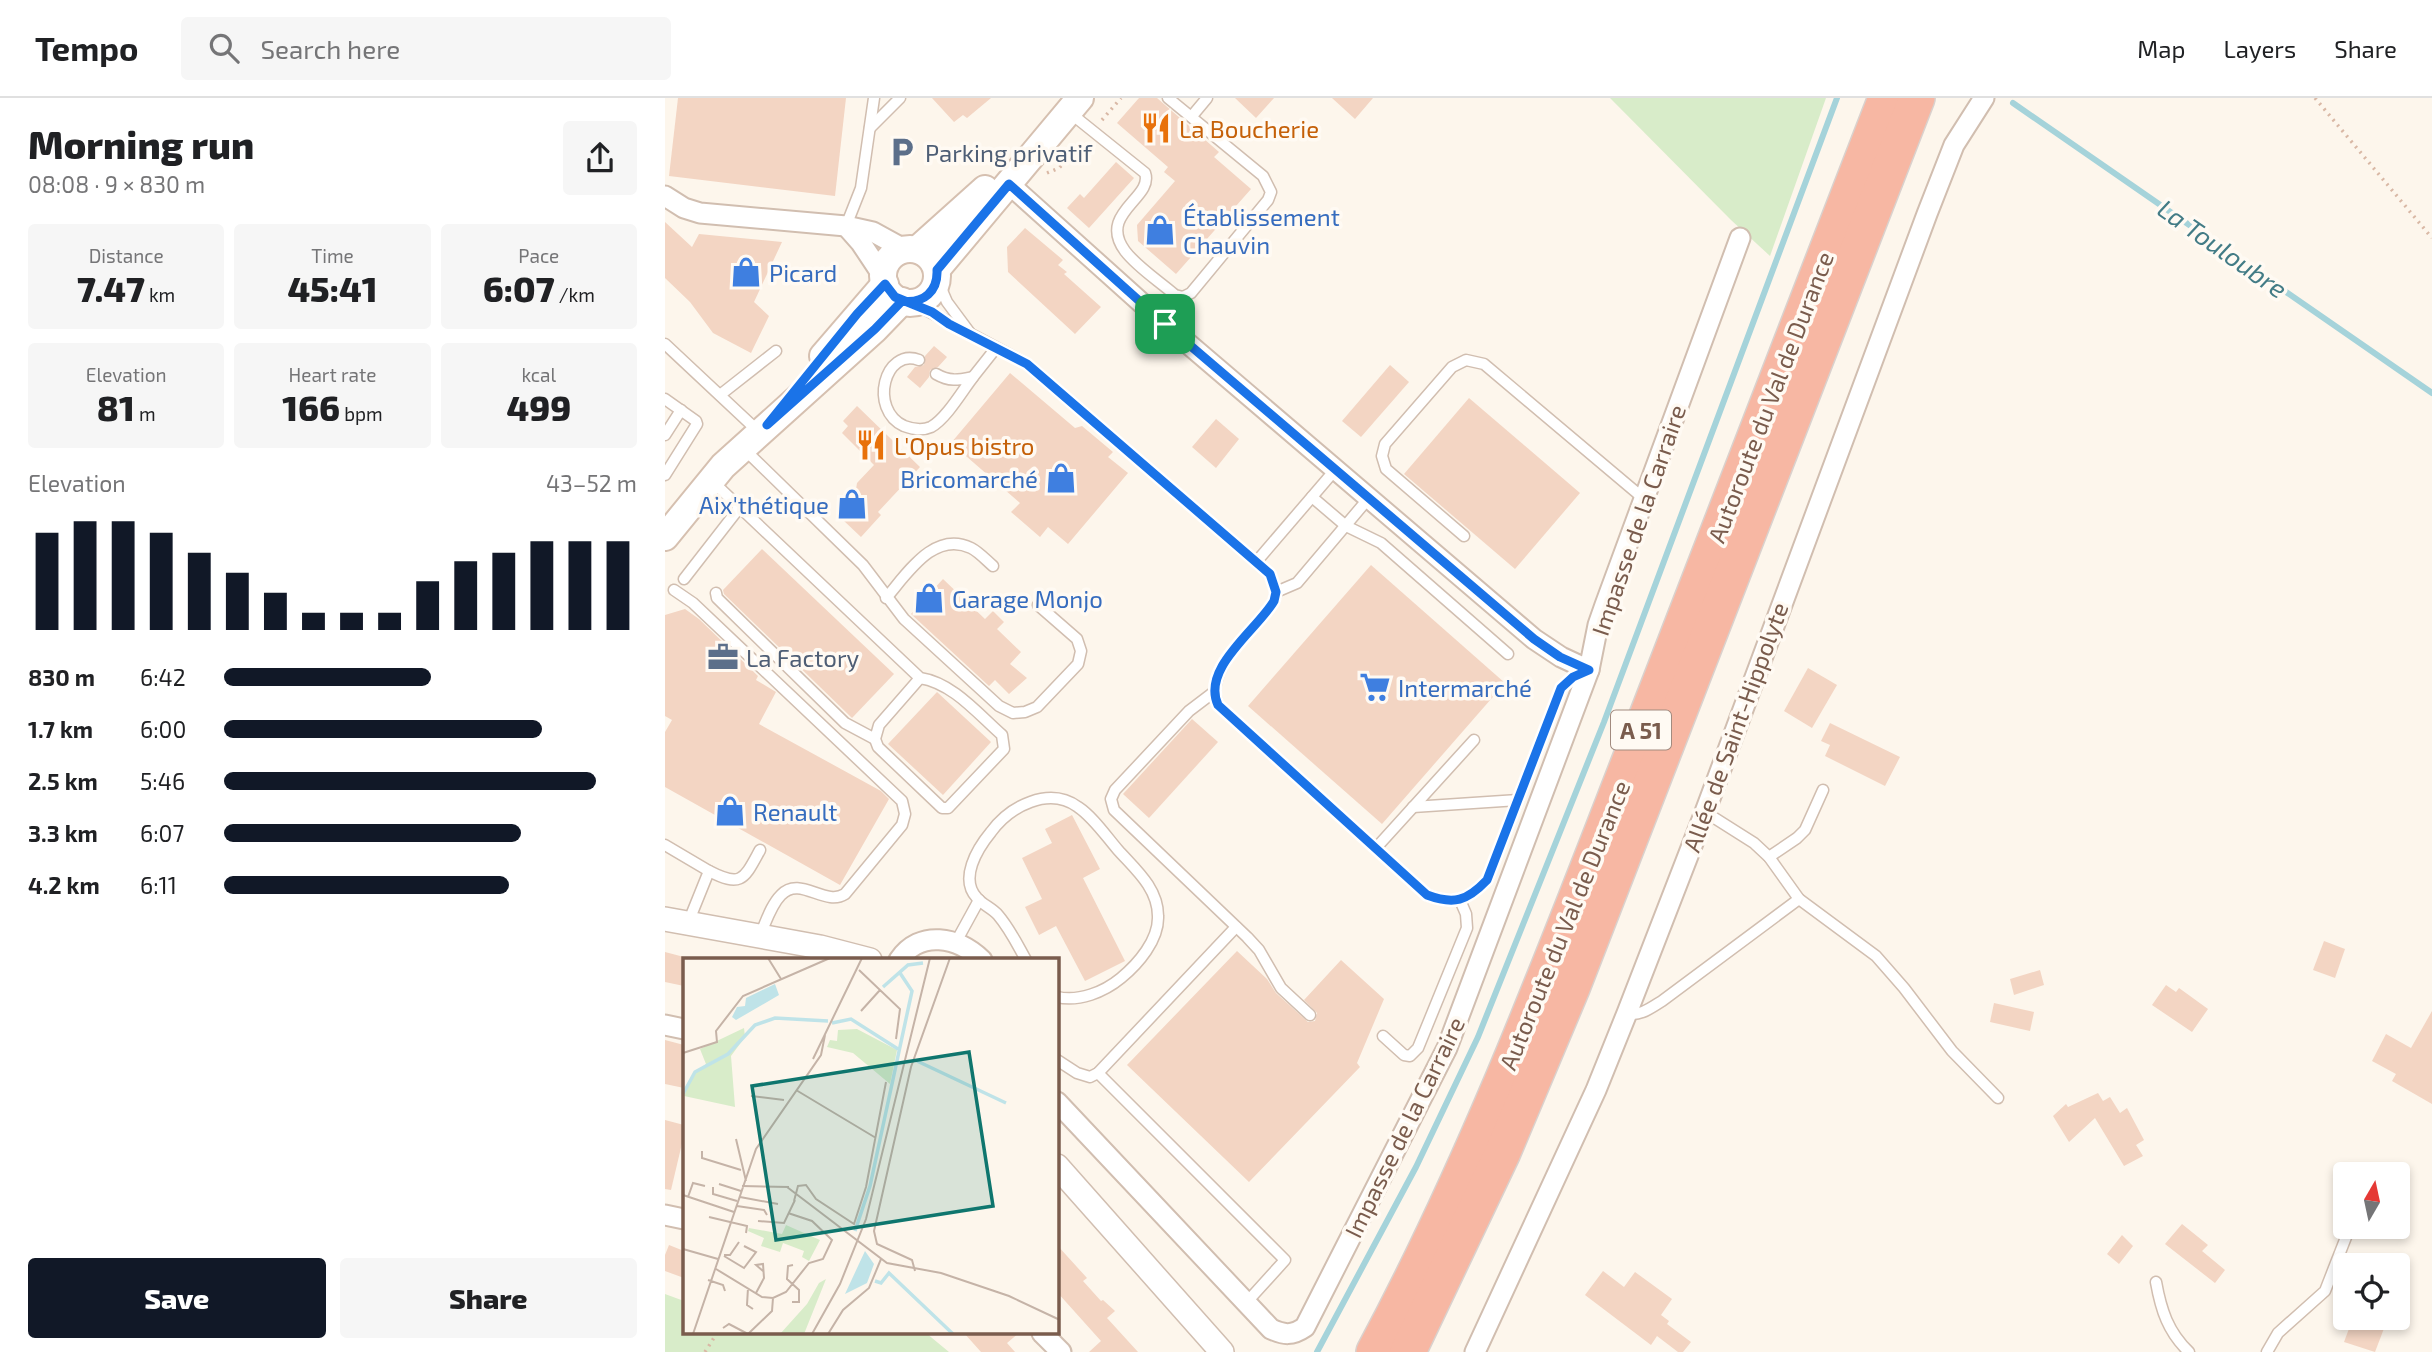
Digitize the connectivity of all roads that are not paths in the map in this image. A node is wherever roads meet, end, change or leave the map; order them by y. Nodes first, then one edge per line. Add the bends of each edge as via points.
1 (874, 98) edge
2 (900, 98) edge
3 (1168, 98) edge
4 (1207, 98) edge
5 (1886, 98) edge
6 (1917, 98) edge
7 (1984, 98) edge
8 (1071, 102) edge
9 (1192, 116) junction
10 (870, 129) junction
11 (1009, 184) junction
12 (665, 196) edge
13 (846, 226) junction
14 (1740, 238) dead end
15 (911, 249) junction
16 (937, 274) junction
17 (895, 291) junction
18 (1183, 297) junction
19 (1165, 324) junction
20 (970, 333) junction
21 (665, 344) edge
22 (996, 348) junction
23 (776, 351) dead end
24 (919, 360) dead end
25 (936, 374) dead end
26 (973, 377) junction
27 (720, 395) junction
28 (665, 399) edge
29 (681, 410) junction
30 (665, 435) edge
31 (756, 435) junction
32 (1335, 470) junction
33 (665, 475) edge
34 (712, 480) junction
35 (1312, 497) junction
36 (1643, 498) junction
37 (1368, 499) junction
38 (740, 507) junction
39 (1346, 526) junction
40 (1464, 536) dead end
41 (665, 537) edge
42 (1257, 561) junction
43 (993, 566) dead end
44 (684, 579) dead end
45 (674, 590) dead end
46 (1276, 592) junction
47 (716, 593) dead end
48 (886, 598) junction
49 (1038, 605) dead end
50 (1508, 654) dead end
51 (1589, 670) junction
52 (920, 678) junction
53 (1214, 692) junction
54 (875, 739) junction
55 (1473, 740) dead end
56 (1823, 790) dead end
57 (1518, 800) junction
58 (1413, 807) junction
59 (1705, 812) junction
60 (665, 845) edge
61 (1376, 848) junction
62 (760, 850) dead end
63 (1769, 857) junction
64 (709, 871) junction
65 (1799, 898) junction
66 (979, 900) junction
67 (1460, 900) junction
68 (665, 919) edge
69 (688, 923) junction
70 (1236, 927) junction
71 (760, 936) junction
72 (956, 942) junction
73 (820, 947) junction
74 (838, 958) edge
75 (862, 958) edge
76 (900, 958) edge
77 (979, 958) edge
78 (1025, 958) edge
79 (1059, 997) edge
80 (1627, 1013) junction
81 (1310, 1015) dead end
82 (665, 1025) edge
83 (683, 1029) edge
84 (1383, 1036) dead end
85 (1059, 1061) edge
86 (1098, 1073) junction
87 (1998, 1098) dead end
88 (1059, 1104) edge
89 (1059, 1152) edge
90 (1059, 1168) edge
91 (665, 1214) edge
92 (683, 1219) edge
93 (2345, 1239) edge
94 (1150, 1269) junction
95 (2156, 1282) dead end
96 (1246, 1304) junction
97 (1043, 1334) edge
98 (1061, 1352) edge
99 (1222, 1352) edge
100 (1374, 1352) edge
101 (1408, 1352) edge
102 (1475, 1352) edge
103 (2189, 1352) edge
104 (2267, 1352) edge

1 - 10 lane
2 - 10 lane
3 - 9 lane
4 - 9 lane
5 - 100 highway, Autoroute du Val de Durance / A 51 via 1568,920 1489,1111
6 - 101 highway, Autoroute du Val de Durance / A 51 via 1572,988 1503,1152
7 - 59 street, Allée de Saint-Hippolyte via 1954,145 1927,214
8 - 11 main road
8 - 15 main road via 994,180
8 - 18 lane via 1093,130 1145,173 1145,185 1121,215 1118,239 1125,252
9 - 18 lane via 1263,176 1271,192 1191,293
10 - 13 lane via 862,188
11 - 16 main road
11 - 19 street
12 - 13 street via 700,212
13 - 15 street
13 - 17 street
14 - 36 street, Impasse de la Carraire
15 - 16 main road via 933,261
15 - 17 main road via 887,261
16 - 17 main road via 925,298
16 - 20 lane via 947,302
17 - 20 lane
17 - 31 main road via 875,329
18 - 19 lane via 1180,309
19 - 32 street
20 - 22 lane
21 - 27 lane
22 - 26 lane
22 - 42 lane via 1039,373
23 - 27 lane
24 - 26 lane via 899,360 884,385 886,409 895,421 910,428 930,427 939,420
25 - 26 lane via 957,381
27 - 31 lane
28 - 29 lane
29 - 30 lane
29 - 33 lane via 696,421 696,429
31 - 34 main road
31 - 48 lane via 876,579
32 - 35 lane
32 - 37 street
34 - 38 lane
34 - 41 main road
35 - 39 lane
35 - 42 lane
36 - 40 lane via 1484,364 1466,360 1452,367 1385,444 1381,456 1386,469
36 - 51 street, Impasse de la Carraire via 1598,625
37 - 39 lane
37 - 51 street via 1534,639
38 - 44 lane
38 - 52 lane
39 - 46 lane via 1297,583
39 - 50 lane via 1381,543
42 - 46 lane via 1270,574
43 - 48 lane via 974,549 943,545 927,552
45 - 71 lane via 902,801 902,825 845,894 834,898 792,889 782,894
46 - 53 lane via 1269,609 1224,662
47 - 54 lane via 845,723
48 - 49 lane via 999,706 1013,713 1038,707 1078,664 1081,651 1077,639
51 - 57 lane via 1561,688
51 - 96 street, Impasse de la Carraire via 1447,1048 1305,1327 1283,1335
52 - 54 lane via 879,725
52 - 54 lane via 949,688 1002,735 1003,749 954,805 941,808
53 - 61 lane via 1218,705
53 - 70 lane via 1189,711 1111,799 1114,810
55 - 58 lane
56 - 63 lane via 1805,830
57 - 58 lane
57 - 67 lane via 1487,880
58 - 61 lane
59 - 63 lane
59 - 80 street, Allée de Saint-Hippolyte
60 - 64 lane
61 - 67 lane via 1427,895 1443,901
62 - 64 lane via 742,879 725,879
63 - 65 lane
64 - 69 lane
65 - 80 lane via 1663,1001 1633,1015
65 - 87 lane via 1876,956 1952,1051
66 - 72 lane
66 - 78 lane via 1008,927
66 - 79 lane via 970,889 970,872 993,828 1030,801 1050,798 1080,807 1147,882 1159,916 1146,951 1113,984 1088,996
67 - 84 lane via 1467,928 1418,1048 1410,1056 1404,1055
68 - 69 street
69 - 71 street
70 - 81 lane via 1259,950 1281,988
70 - 86 lane
71 - 73 street
72 - 76 street via 923,940
72 - 77 street
73 - 74 street
73 - 75 street
80 - 102 street, Allée de Saint-Hippolyte
82 - 83 street
85 - 86 lane via 1090,1077
86 - 96 lane via 1286,1260
88 - 96 street, Impasse de la Carraire
89 - 94 street
90 - 94 street
91 - 92 street
93 - 104 lane via 2325,1291 2278,1333
94 - 99 street
95 - 103 lane via 2169,1327
97 - 98 street

